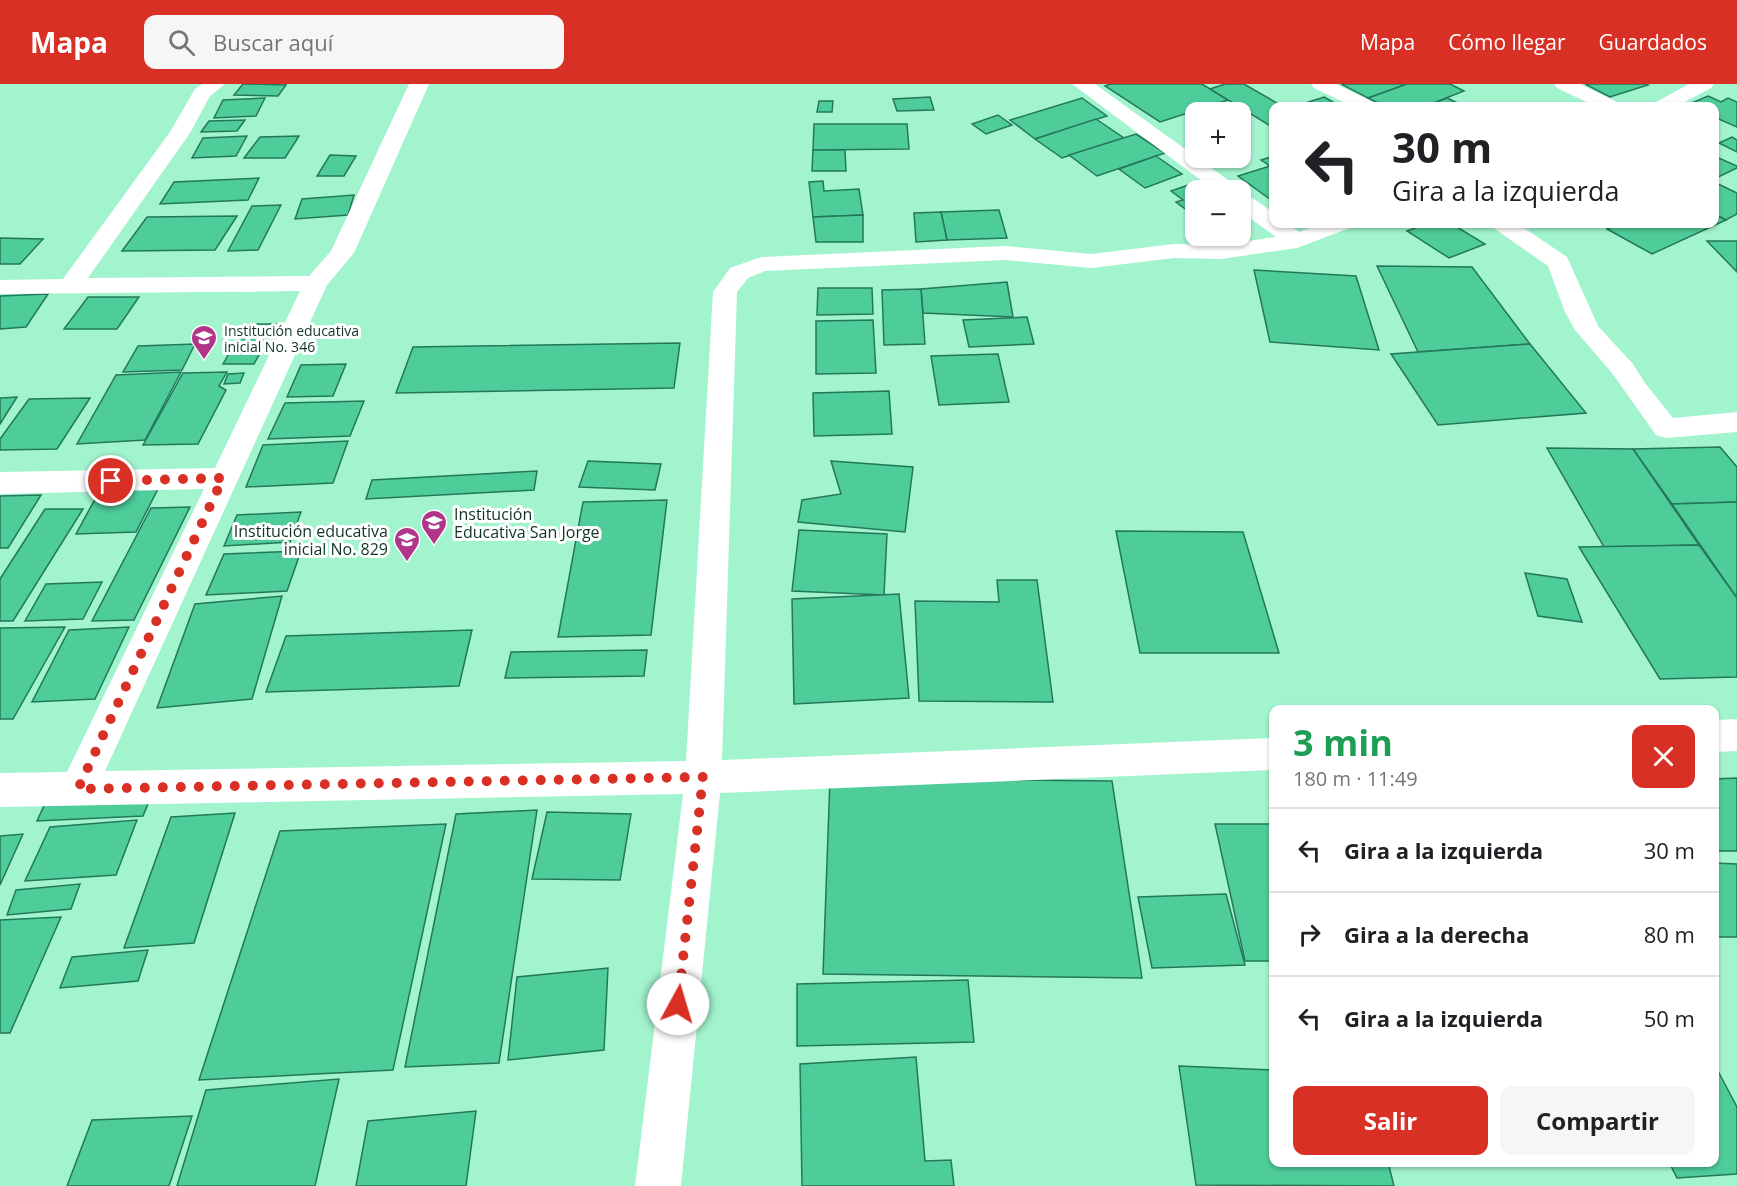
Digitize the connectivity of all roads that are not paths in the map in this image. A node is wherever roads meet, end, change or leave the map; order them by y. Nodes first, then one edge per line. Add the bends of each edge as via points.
1 (215, 84) edge
2 (419, 84) edge
3 (1082, 84) edge
4 (1321, 84) edge
5 (1564, 84) edge
6 (1704, 84) edge
7 (1358, 102) edge
8 (1602, 102) edge
9 (1670, 102) edge
10 (1213, 180) edge
11 (1251, 208) edge
12 (1269, 221) edge
13 (1279, 228) edge
14 (1329, 228) edge
15 (1509, 228) edge
16 (1297, 241) junction
17 (316, 283) junction
18 (71, 285) junction
19 (0, 288) edge
20 (1737, 422) edge
21 (223, 478) junction
22 (0, 483) edge
23 (1737, 735) edge
24 (1719, 736) edge
25 (1269, 754) edge
26 (703, 777) junction
27 (78, 789) junction
28 (0, 790) edge
29 (658, 1186) edge

1 - 18 street via 202,93 180,133
2 - 17 street via 342,253
3 - 10 street
4 - 7 street
5 - 8 street
6 - 9 street
11 - 12 street
13 - 16 street
14 - 16 street
15 - 20 street via 1559,262 1588,330 1624,370 1624,376 1666,428
16 - 26 street via 1221,252 1174,251 1091,261 1005,253 761,264 739,273 725,292
17 - 18 street
17 - 21 street
18 - 19 street
21 - 22 street
21 - 27 street
23 - 24 street
25 - 26 street
26 - 27 street
26 - 29 street
27 - 28 street

